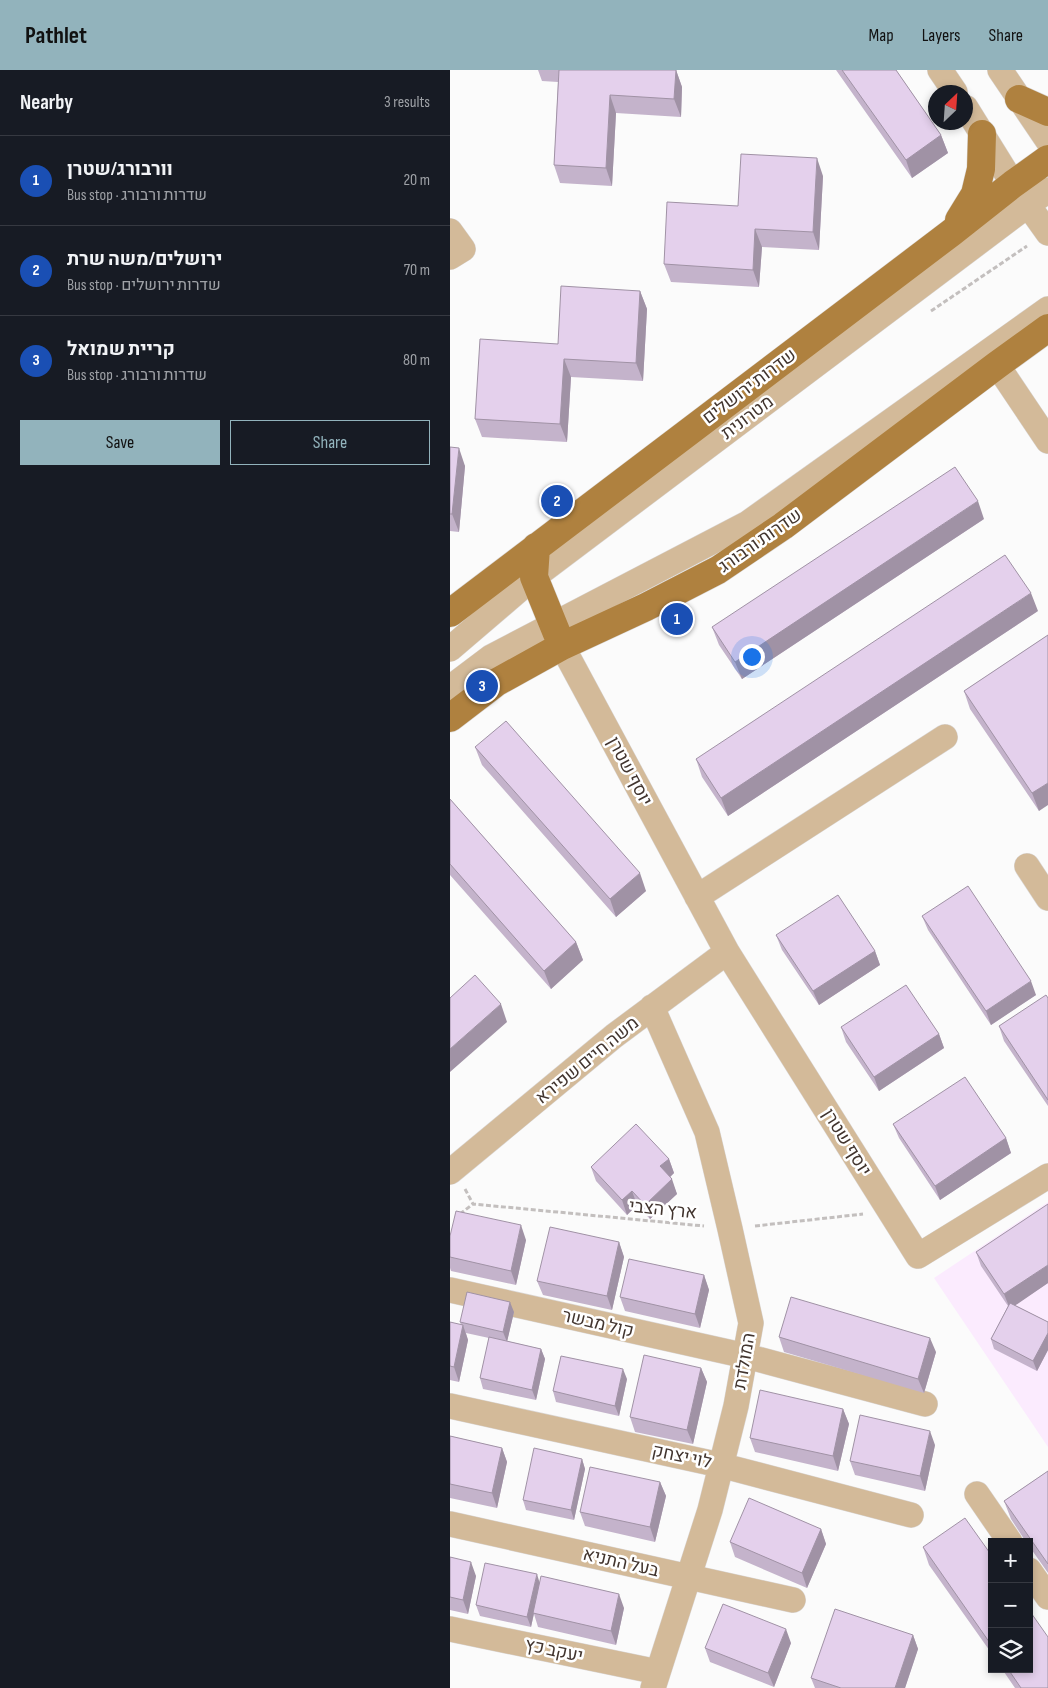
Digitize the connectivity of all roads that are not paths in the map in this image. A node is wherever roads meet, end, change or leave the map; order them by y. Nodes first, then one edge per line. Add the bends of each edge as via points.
1 (940, 70) edge
2 (1000, 70) edge
3 (950, 85) edge
4 (1019, 99) junction
5 (1048, 112) edge
6 (973, 119) edge
7 (982, 134) junction
8 (1048, 141) edge
9 (1048, 160) edge
10 (1048, 190) edge
11 (1020, 194) junction
12 (450, 231) edge
13 (951, 233) junction
14 (1048, 233) edge
15 (450, 257) edge
16 (1048, 309) edge
17 (1048, 328) edge
18 (996, 365) junction
19 (1048, 441) edge
20 (536, 547) junction
21 (534, 577) junction
22 (450, 613) edge
23 (557, 635) junction
24 (450, 649) edge
25 (450, 688) edge
26 (450, 718) edge
27 (945, 737) dead end
28 (1027, 866) dead end
29 (697, 897) junction
30 (1048, 898) edge
31 (727, 952) junction
32 (652, 1007) junction
33 (452, 1171) edge
34 (1048, 1176) edge
35 (450, 1290) edge
36 (746, 1356) junction
37 (925, 1404) dead end
38 (450, 1406) edge
39 (720, 1465) junction
40 (977, 1494) dead end
41 (911, 1515) dead end
42 (450, 1524) edge
43 (1007, 1538) edge
44 (1033, 1576) edge
45 (689, 1578) junction
46 (1048, 1597) edge
47 (792, 1600) dead end
48 (450, 1629) edge
49 (656, 1680) edge

1 - 3 street
2 - 4 street
4 - 5 main road
4 - 8 street
6 - 7 street
7 - 11 street
7 - 13 main road via 981,169 975,194
9 - 11 main road, שדרות ירושלים
10 - 11 street, מטרונית
11 - 13 main road, שדרות ירושלים
11 - 14 street
11 - 21 street, מטרונית
12 - 15 street via 463,249
13 - 20 main road, שדרות ירושלים
16 - 23 street via 748,523
17 - 18 main road, שדרות ורבורג
18 - 19 street
18 - 23 main road, שדרות ורבורג via 783,526 718,570 646,607
20 - 21 main road
20 - 22 main road, שדרות ירושלים
21 - 23 main road
21 - 24 street, מטרונית
23 - 25 street via 491,657
23 - 26 main road, שדרות ורבורג
23 - 29 street, יוסף שטרן
27 - 29 street
28 - 30 street
29 - 31 street, יוסף שטרן
31 - 32 street, משה חיים שפירא
31 - 34 street, יוסף שטרן via 918,1256
32 - 33 street, משה חיים שפירא
32 - 36 street, המולדת via 707,1132 751,1323
35 - 36 street, קול מבשר
36 - 37 street, קול מבשר
36 - 39 street, המולדת
38 - 39 street, לוי יצחק
39 - 41 street, לוי יצחק
39 - 45 street, המולדת
40 - 43 street
42 - 45 street, בעל התניא
44 - 46 street
45 - 47 street, בעל התניא
45 - 49 street, המולדת
48 - 49 street, יעקב כץ

